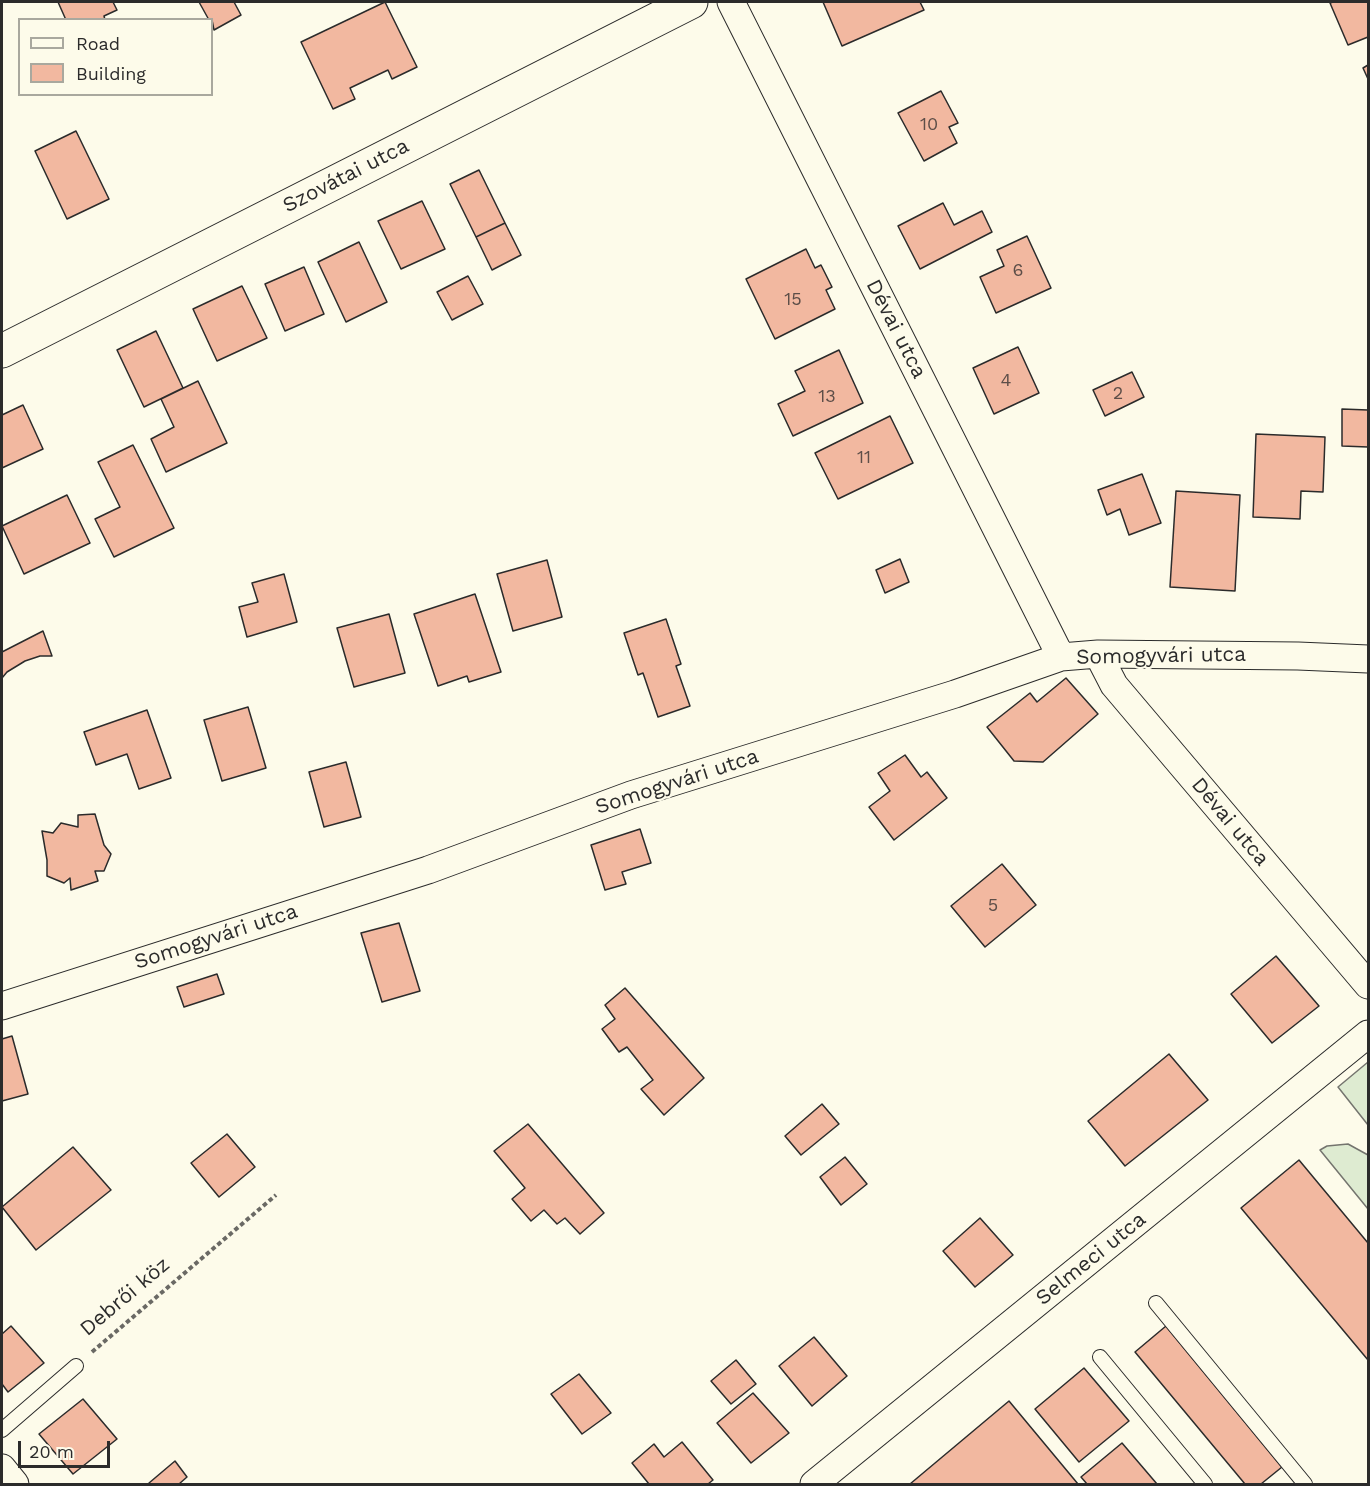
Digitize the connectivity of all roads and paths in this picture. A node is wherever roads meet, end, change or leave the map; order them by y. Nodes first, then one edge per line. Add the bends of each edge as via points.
1 (692, 2) edge
2 (730, 2) edge
3 (2, 351) edge
4 (1098, 654) junction
5 (1061, 657) junction
6 (1368, 659) edge
7 (1368, 986) edge
8 (2, 1006) edge
9 (1368, 1034) edge
10 (276, 1195) dead end
11 (1156, 1304) dead end
12 (1100, 1357) dead end
13 (76, 1366) joint
14 (2, 1430) edge
15 (2, 1468) edge
16 (15, 1485) edge
17 (814, 1485) edge
18 (1204, 1485) edge
19 (1305, 1485) edge

1 - 3 street, Szovátai utca
2 - 5 street, Dévai utca
4 - 5 street, Somogyvári utca
4 - 6 street, Somogyvári utca
4 - 7 street, Dévai utca via 1114,685
5 - 8 street, Somogyvári utca via 631,795 428,870
9 - 17 street, Selmeci utca
10 - 13 path, Debrői köz
11 - 19 lane
12 - 18 lane
13 - 14 lane, Debrői köz
15 - 16 street

